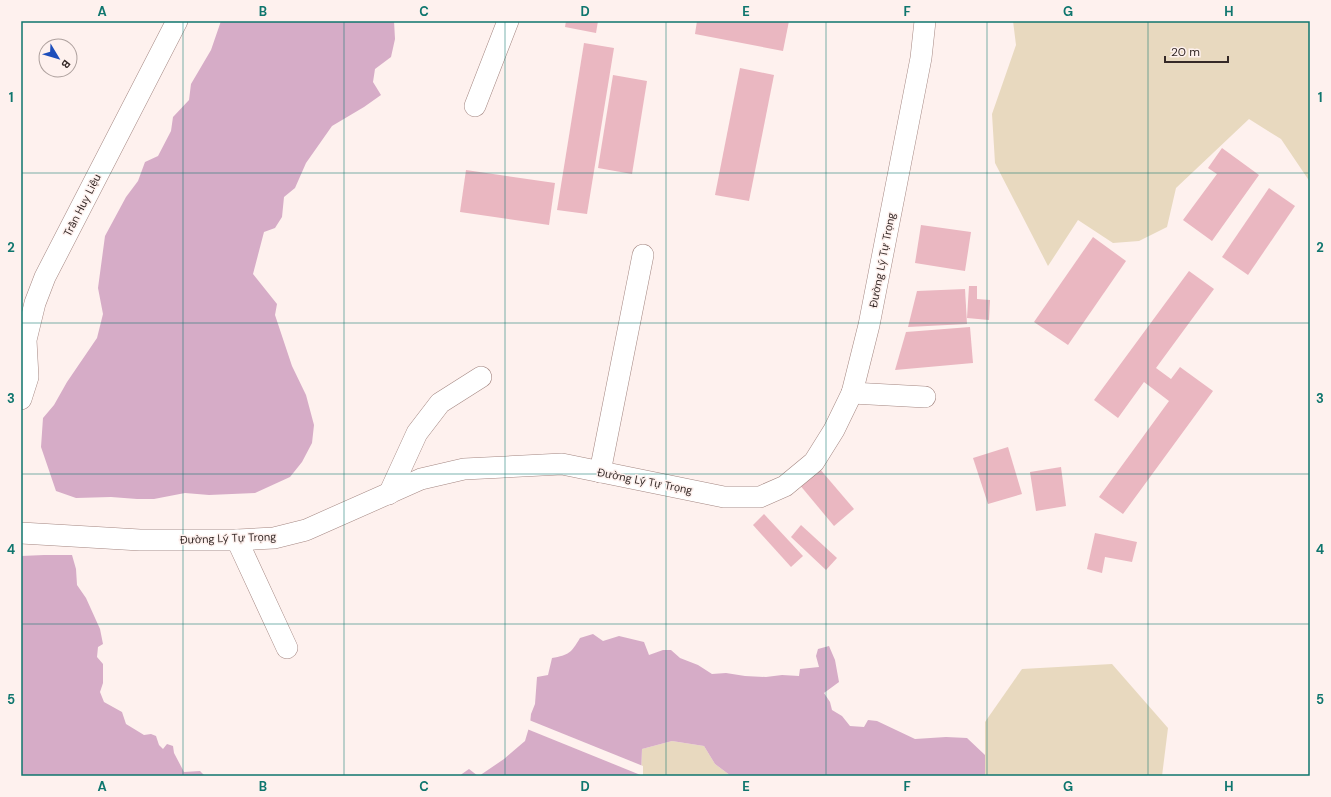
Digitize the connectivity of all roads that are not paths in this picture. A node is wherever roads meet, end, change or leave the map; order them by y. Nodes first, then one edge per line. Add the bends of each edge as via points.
1 (177, 21) edge
2 (508, 21) edge
3 (925, 21) edge
4 (475, 106) dead end
5 (643, 255) dead end
6 (23, 336) edge
7 (481, 377) dead end
8 (852, 393) junction
9 (925, 397) dead end
10 (21, 399) edge
11 (600, 472) junction
12 (389, 494) junction
13 (21, 533) edge
14 (237, 540) junction
15 (287, 648) dead end

1 - 6 street, Trần Huy Liệu via 45,277
2 - 4 street
3 - 8 street, Đường Lý Tự Trọng via 921,58 869,325
5 - 11 street
6 - 10 street, Trần Huy Liệu via 28,377
7 - 12 street via 440,402 416,433
8 - 9 street
8 - 11 street, Đường Lý Tự Trọng via 834,430 814,462 785,486 760,497 724,497
11 - 12 street, Đường Lý Tự Trọng via 562,464 464,469 421,479
12 - 14 street, Đường Lý Tự Trọng via 306,530 274,538
13 - 14 street, Đường Lý Tự Trọng via 140,540
14 - 15 street

